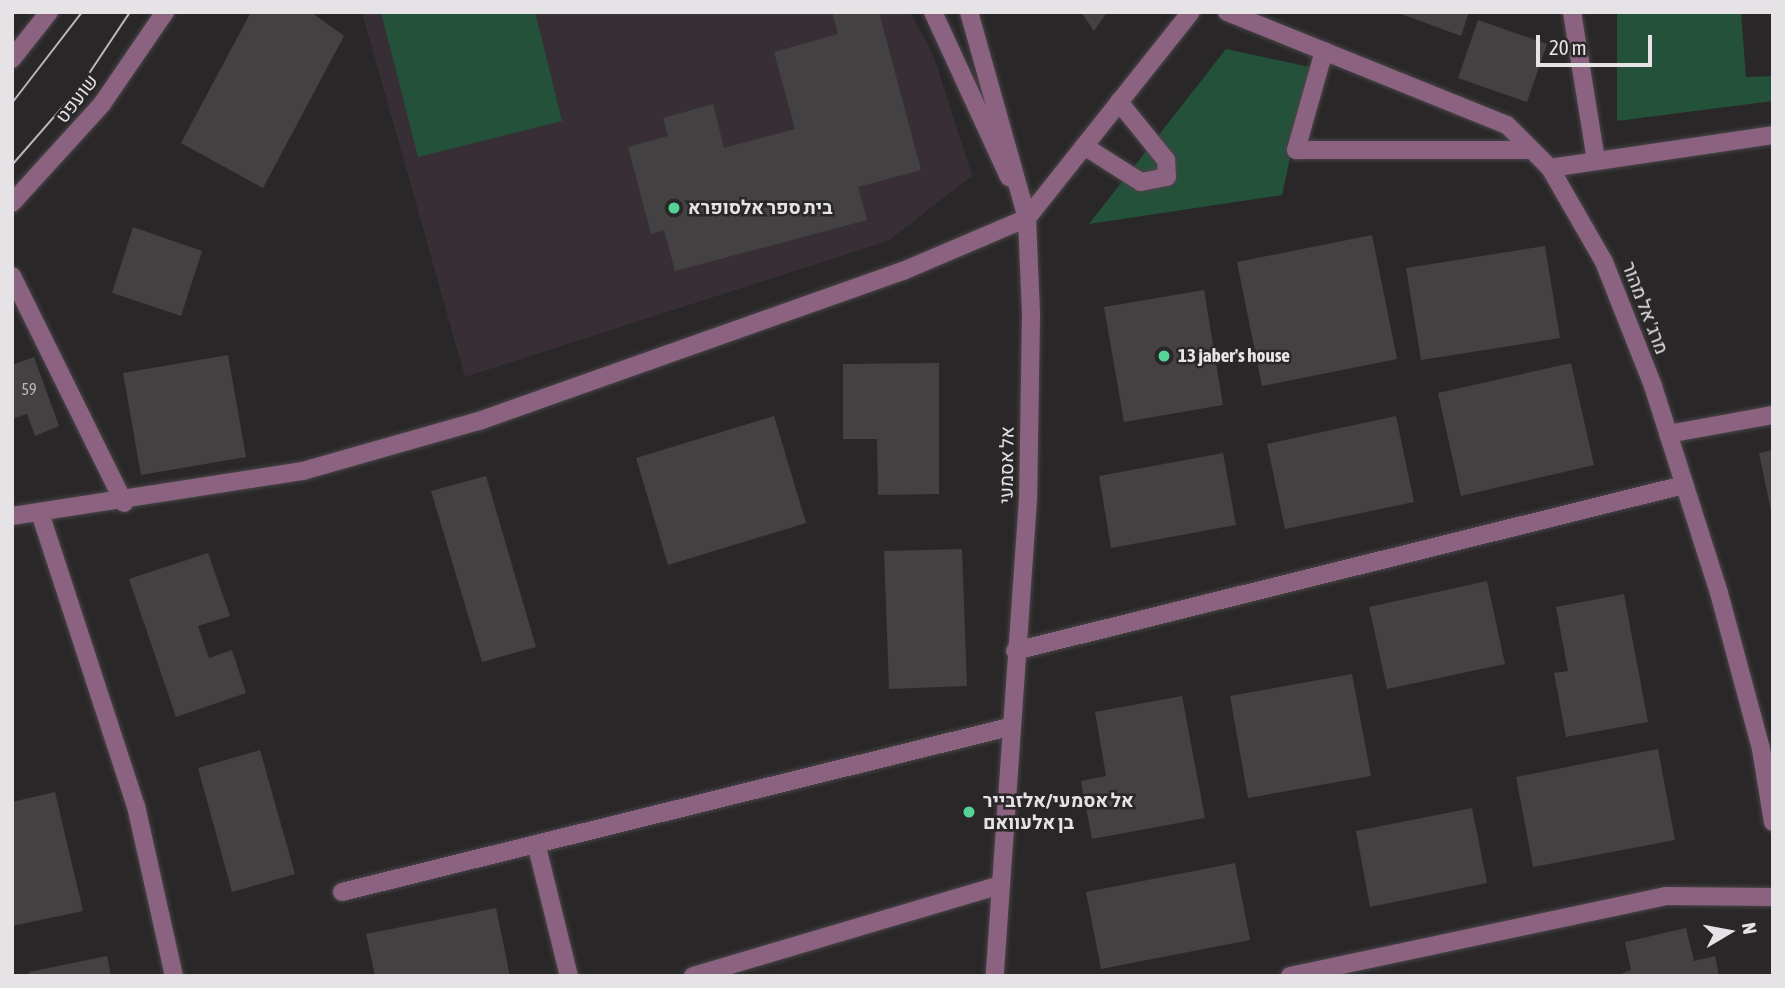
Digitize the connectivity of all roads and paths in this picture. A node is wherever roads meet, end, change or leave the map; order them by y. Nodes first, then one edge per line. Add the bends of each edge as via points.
1 (49, 12) edge
2 (165, 12) edge
3 (933, 12) edge
4 (1191, 12) edge
5 (1227, 12) edge
6 (1572, 12) edge
7 (972, 18) edge
8 (1324, 51) junction
9 (12, 59) edge
10 (1119, 102) junction
11 (1773, 135) edge
12 (1084, 146) junction
13 (1532, 150) junction
14 (1596, 160) junction
15 (1550, 167) junction
16 (12, 203) edge
17 (1027, 218) junction
18 (12, 276) edge
19 (1773, 415) edge
20 (1668, 434) junction
21 (1685, 485) junction
22 (124, 503) junction
23 (40, 513) junction
24 (12, 516) edge
25 (1015, 651) junction
26 (1009, 727) junction
27 (1773, 822) edge
28 (537, 847) junction
29 (1000, 885) junction
30 (342, 892) dead end
31 (1773, 897) edge
32 (174, 976) edge
33 (569, 976) edge
34 (693, 976) edge
35 (995, 976) edge
36 (1290, 976) edge

1 - 9 street
2 - 16 street, שועפט via 102,104
3 - 17 street
4 - 10 street
5 - 8 street, מרג' אל מהור
6 - 14 street
7 - 17 street
8 - 13 street, מרג' אל מהור via 1507,125
8 - 13 street via 1296,150
10 - 12 street
10 - 12 street via 1166,160 1167,177 1141,182
11 - 14 street
12 - 17 street
13 - 15 street, מרג' אל מהור
14 - 15 street
15 - 20 street, מרג' אל מהור via 1604,262
17 - 22 street via 903,271 479,421 303,471
17 - 25 street, אל אסמעי via 1028,499
18 - 22 street
19 - 20 street
20 - 21 street, מרג' אל מהור
21 - 25 street
21 - 27 street, מרג' אל מהור via 1761,749
22 - 23 street
23 - 24 street
23 - 32 street via 136,806
25 - 26 street, אל אסמעי
26 - 28 street
26 - 29 street, אל אסמעי
28 - 30 street
28 - 33 street
29 - 34 street
29 - 35 street, אל אסמעי
31 - 36 street via 1666,896

